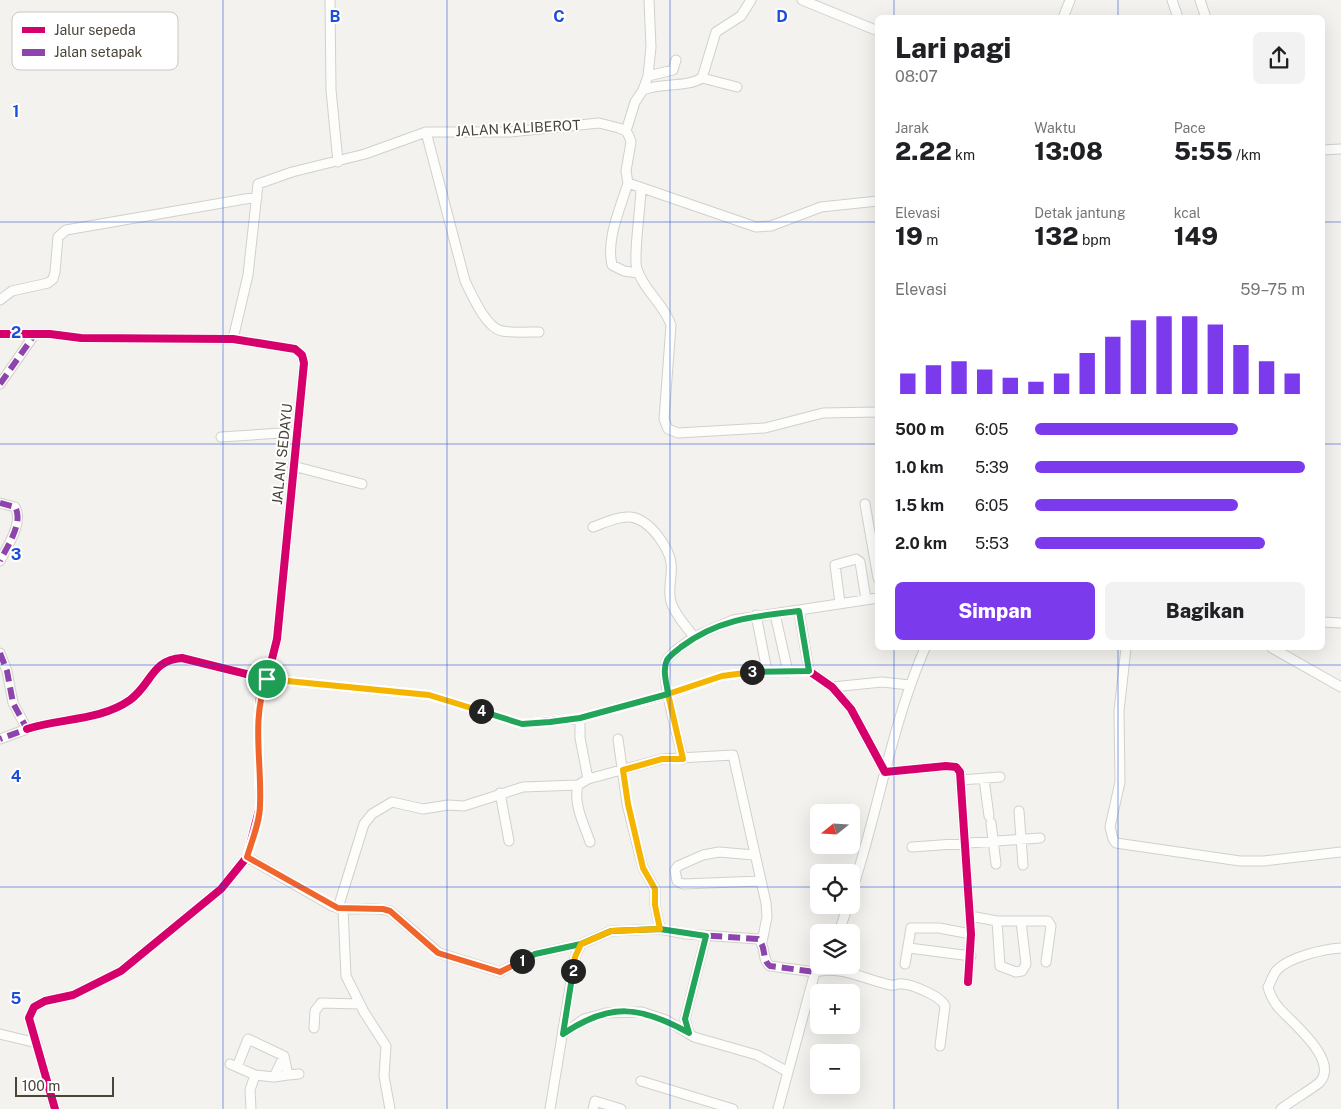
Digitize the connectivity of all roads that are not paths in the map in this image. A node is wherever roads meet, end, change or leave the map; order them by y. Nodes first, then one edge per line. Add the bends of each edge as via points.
1 (330, 0) edge
2 (649, 0) edge
3 (751, 0) edge
4 (802, 0) edge
5 (1070, 0) edge
6 (1172, 0) edge
7 (1200, 0) edge
8 (1064, 15) edge
9 (1177, 15) edge
10 (1205, 15) edge
11 (875, 30) edge
12 (676, 60) dead end
13 (648, 76) junction
14 (702, 78) junction
15 (737, 87) dead end
16 (643, 90) junction
17 (626, 131) junction
18 (426, 132) junction
19 (1341, 149) edge
20 (1325, 150) edge
21 (338, 162) junction
22 (628, 183) junction
23 (642, 188) junction
24 (257, 197) junction
25 (875, 202) edge
26 (638, 273) junction
27 (0, 300) edge
28 (539, 332) dead end
29 (0, 334) edge
30 (35, 334) junction
31 (233, 339) junction
32 (0, 384) edge
33 (875, 412) edge
34 (296, 432) junction
35 (222, 437) dead end
36 (293, 466) junction
37 (362, 484) dead end
38 (0, 503) edge
39 (865, 504) dead end
40 (594, 527) dead end
41 (0, 561) edge
42 (875, 561) edge
43 (875, 598) edge
44 (866, 600) junction
45 (840, 603) junction
46 (799, 611) junction
47 (775, 614) junction
48 (756, 616) junction
49 (1325, 622) edge
50 (1341, 623) edge
51 (694, 638) junction
52 (924, 650) edge
53 (1126, 650) edge
54 (1284, 651) edge
55 (0, 653) edge
56 (767, 671) junction
57 (809, 671) junction
58 (788, 672) junction
59 (267, 679) junction
60 (910, 685) junction
61 (832, 687) junction
62 (1341, 687) edge
63 (668, 694) junction
64 (580, 718) junction
65 (27, 729) junction
66 (0, 739) edge
67 (618, 739) dead end
68 (683, 759) junction
69 (623, 770) junction
70 (885, 772) junction
71 (1000, 778) dead end
72 (588, 779) junction
73 (984, 779) junction
74 (961, 780) junction
75 (578, 785) junction
76 (500, 793) junction
77 (1018, 811) dead end
78 (1040, 838) dead end
79 (1021, 839) junction
80 (509, 841) dead end
81 (992, 841) junction
82 (590, 842) dead end
83 (964, 843) junction
84 (912, 847) dead end
85 (1341, 852) edge
86 (754, 855) junction
87 (247, 857) junction
88 (996, 864) dead end
89 (1023, 865) dead end
90 (860, 866) edge
91 (761, 881) junction
92 (340, 909) junction
93 (970, 916) junction
94 (997, 921) junction
95 (1021, 921) junction
96 (660, 929) junction
97 (971, 934) junction
98 (706, 936) junction
99 (762, 942) junction
100 (581, 944) junction
101 (909, 948) junction
102 (1341, 948) edge
103 (971, 956) junction
104 (1046, 962) dead end
105 (905, 964) dead end
106 (810, 971) edge
107 (814, 974) edge
108 (851, 974) edge
109 (968, 982) dead end
110 (359, 1004) junction
111 (314, 1028) dead end
112 (689, 1033) junction
113 (0, 1034) edge
114 (563, 1034) junction
115 (37, 1042) junction
116 (940, 1046) dead end
117 (284, 1056) junction
118 (788, 1072) junction
119 (299, 1074) dead end
120 (255, 1075) junction
121 (288, 1075) junction
122 (274, 1077) junction
123 (641, 1081) dead end
124 (55, 1109) edge
125 (251, 1109) edge
126 (390, 1109) edge
127 (550, 1109) edge
128 (593, 1109) edge
129 (621, 1109) edge
130 (733, 1109) edge
131 (778, 1109) edge
132 (1281, 1109) edge

1 - 21 street via 331,90
2 - 13 street
3 - 14 street via 741,16 716,32
4 - 11 street
5 - 8 street
6 - 9 street
7 - 10 street
12 - 13 street via 673,70
13 - 16 street
14 - 15 street
14 - 16 street via 689,83 655,85
16 - 17 street via 635,102
17 - 18 street, JALAN KALIBEROT via 600,123 510,132
17 - 22 street via 631,142 626,171
18 - 21 street, JALAN KALIBEROT
18 - 28 street via 466,281 476,304 496,329
19 - 20 street
21 - 24 street, JALAN KALIBEROT via 258,184
22 - 23 street
22 - 26 street via 613,232 610,255 612,265 618,269
23 - 25 street via 756,227 822,207
23 - 26 street via 636,255
24 - 27 street via 66,230 58,237 53,279 12,291
24 - 31 street, JALAN KALIBEROT via 248,275
26 - 33 street via 668,315 671,325 664,418 668,429 678,433 765,428 823,413
29 - 30 street, JALAN SEDAYU
30 - 31 street, JALAN SEDAYU via 80,338
30 - 32 street
31 - 34 street, JALAN SEDAYU via 295,349 302,354 304,363
34 - 35 street
34 - 36 street, JALAN SEDAYU
36 - 37 street
36 - 59 street, JALAN SEDAYU via 277,639
38 - 41 street via 15,507 18,515
39 - 42 street
40 - 51 street via 622,516 634,516 646,522 666,546 670,558 670,599
43 - 44 street
44 - 45 street
44 - 45 street via 860,562 856,558 835,566
45 - 46 street
46 - 47 street
46 - 57 street
47 - 48 street
47 - 58 street
48 - 51 street via 731,620
48 - 56 street
49 - 50 street
51 - 63 street via 666,662
52 - 60 street
53 - 85 street via 1119,711 1120,782 1110,827 1116,843 1240,861
54 - 62 street
55 - 65 street via 13,703
56 - 58 street
56 - 63 street via 722,676
57 - 58 street
57 - 61 street
59 - 64 street via 429,695 522,724
59 - 65 street via 182,658 168,659 158,666 132,698 113,710
59 - 87 street, JALAN SEDAYU via 260,695 258,723 260,815
60 - 61 street via 882,682
60 - 70 street
61 - 70 street via 851,709
63 - 64 street
63 - 68 street
64 - 72 street via 580,738
65 - 66 street
67 - 69 street
68 - 69 street via 662,759
68 - 86 street via 733,755
69 - 72 street
69 - 96 street via 643,868 655,889
70 - 74 street via 952,766 958,769
70 - 90 street
71 - 73 street
72 - 75 street
73 - 74 street
73 - 81 street
74 - 83 street
75 - 76 street via 523,787
75 - 82 street via 578,809
76 - 80 street
76 - 92 street via 464,806 424,809 392,802 372,814 362,830
77 - 79 street
78 - 79 street
79 - 81 street
79 - 89 street
81 - 83 street
81 - 88 street
83 - 84 street
83 - 93 street
86 - 91 street
86 - 91 street via 703,854 678,866 675,870 677,881 683,884
87 - 92 street
87 - 115 street via 221,889 122,971 73,995 44,1001 34,1007 29,1018
91 - 99 street via 767,911
92 - 100 street via 390,911 438,953 500,972 535,954
92 - 110 street via 346,976
93 - 94 street
93 - 97 street
94 - 95 street
94 - 95 street via 1000,966 1016,972 1022,971 1026,964
95 - 104 street via 1043,920 1050,924
96 - 98 street
96 - 100 street via 611,931
97 - 101 street via 939,928 911,928
97 - 103 street
98 - 99 street via 753,938
98 - 112 street via 685,1019
99 - 106 street via 765,960 770,966
100 - 114 street via 575,957
101 - 103 street
101 - 105 street
102 - 132 street via 1316,952 1286,964 1276,970 1268,987 1279,1008 1307,1033 1324,1054 1326,1072 1320,1082
103 - 109 street
107 - 118 street
108 - 116 street via 893,986 902,984 938,997 945,1006
110 - 111 street via 321,1003 315,1011
110 - 126 street via 386,1046 384,1076
112 - 114 street via 650,1014 626,1011 584,1019
112 - 118 street via 757,1055
113 - 115 street
114 - 127 street
115 - 124 street
117 - 120 street via 248,1039 233,1065
117 - 121 street
117 - 122 street
118 - 131 street
119 - 121 street
120 - 122 street
120 - 125 street via 250,1090
121 - 122 street
123 - 130 street
128 - 129 street via 595,1100

